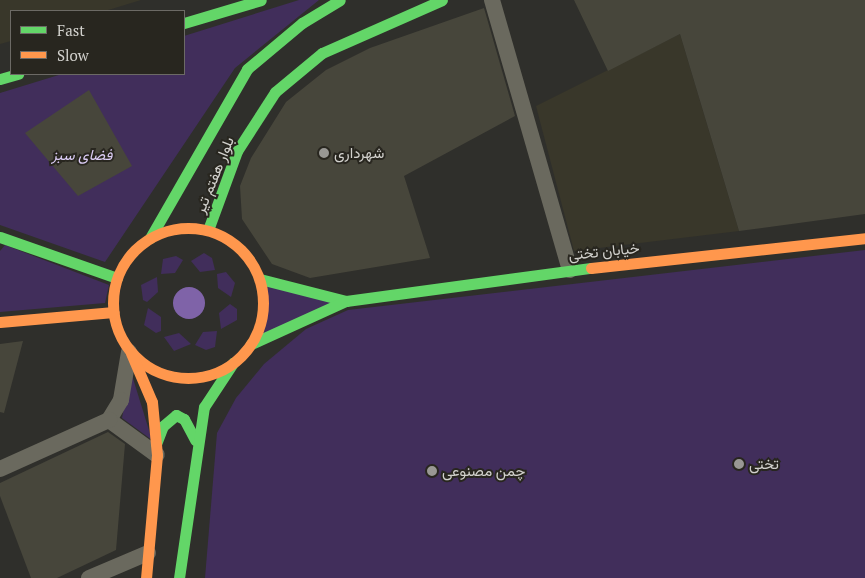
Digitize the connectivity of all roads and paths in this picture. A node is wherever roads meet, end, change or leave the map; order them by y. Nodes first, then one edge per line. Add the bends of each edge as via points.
1 (261, 0) edge
2 (340, 0) edge
3 (442, 0) edge
4 (492, 0) edge
5 (185, 23) edge
6 (14, 75) edge
7 (0, 79) edge
8 (208, 230) junction
9 (150, 238) junction
10 (865, 238) edge
11 (2, 242) edge
12 (570, 270) junction
13 (117, 278) junction
14 (260, 279) junction
15 (346, 301) junction
16 (114, 312) junction
17 (0, 322) edge
18 (251, 344) junction
19 (130, 350) junction
20 (233, 363) junction
21 (108, 420) junction
22 (196, 440) junction
23 (156, 450) junction
24 (0, 469) edge
25 (148, 553) junction
26 (89, 578) edge
27 (146, 578) edge
28 (179, 578) edge

1 - 5 main road
2 - 9 main road, بلوار هفتم تیر via 302,23 247,68
3 - 8 main road, بلوار هفتم تیر via 322,53 275,92 237,151
4 - 12 street
6 - 7 main road
8 - 9 main road via 178,229
8 - 14 main road via 240,248
9 - 13 main road via 131,255
10 - 12 main road, خیابان تختی
11 - 13 main road
12 - 15 main road, خیابان تختی
13 - 16 main road
14 - 15 main road
14 - 18 main road via 264,301
15 - 18 main road
16 - 17 main road
16 - 19 main road
18 - 20 main road
19 - 20 main road via 167,375 213,374
19 - 21 street via 122,400
19 - 23 main road via 152,402
20 - 22 main road via 204,407
21 - 23 street
21 - 24 street
22 - 23 main road via 184,418 176,415 163,426
22 - 28 main road
23 - 25 main road
25 - 26 street
25 - 27 main road

